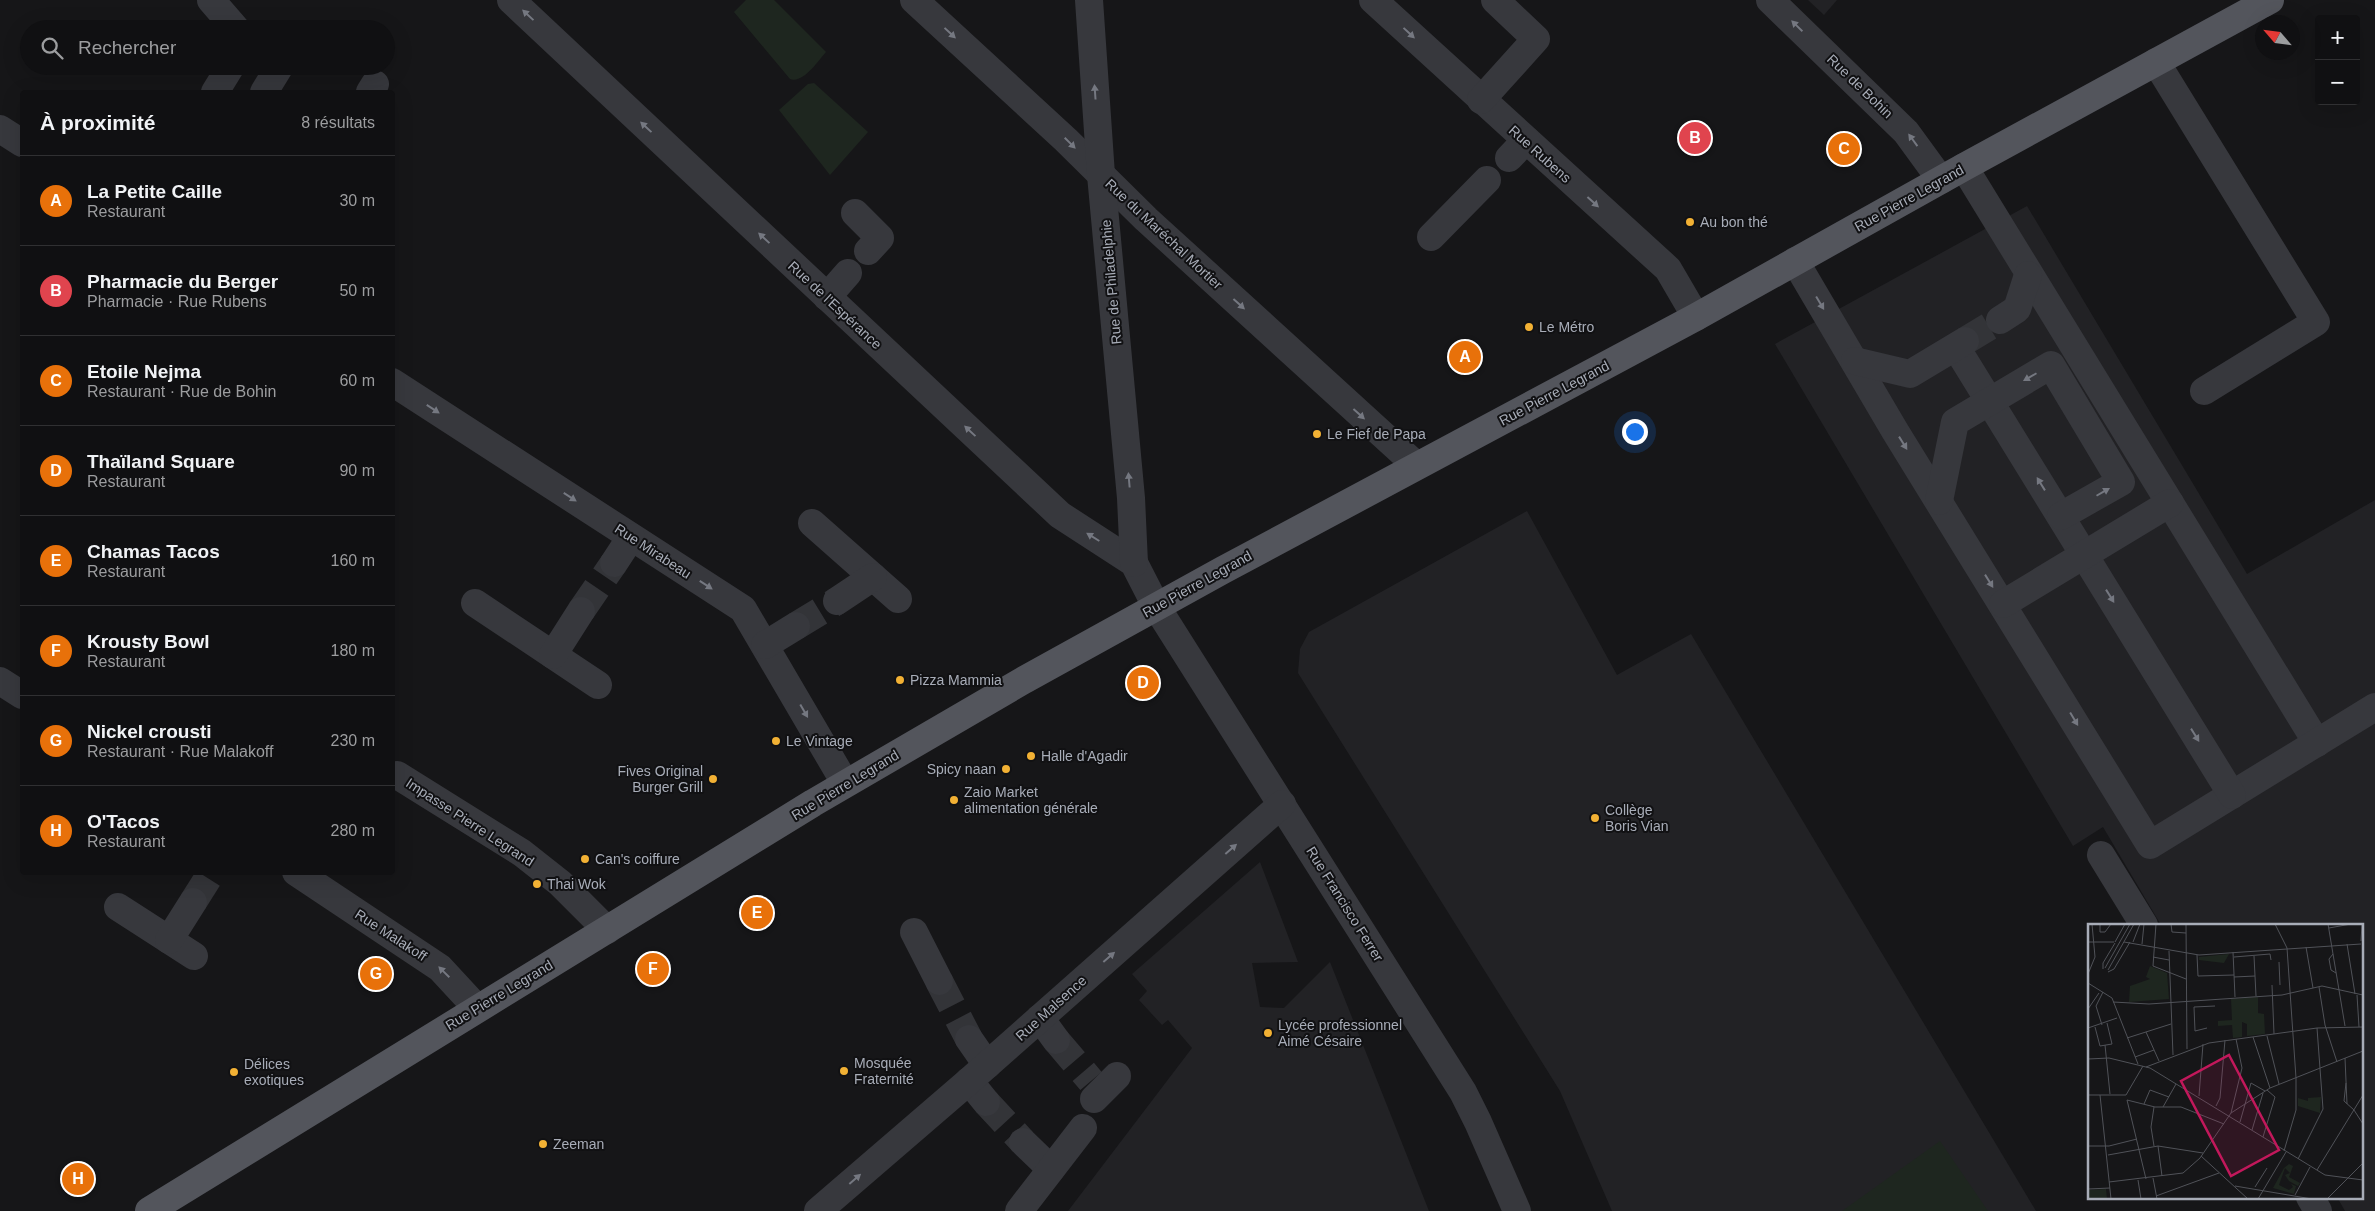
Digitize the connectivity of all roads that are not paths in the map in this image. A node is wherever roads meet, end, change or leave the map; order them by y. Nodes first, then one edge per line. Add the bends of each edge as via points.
1 (211, 0) edge
2 (511, 0) edge
3 (914, 0) edge
4 (1089, 0) edge
5 (1373, 0) edge
6 (1495, 0) edge
7 (1770, 0) edge
8 (2270, 0) edge
9 (228, 20) edge
10 (2156, 62) junction
11 (225, 75) edge
12 (274, 75) edge
13 (216, 90) edge
14 (265, 90) edge
15 (1481, 100) junction
16 (0, 129) edge
17 (20, 143) edge
18 (1952, 173) junction
19 (1101, 175) junction
20 (1487, 180) dead end
21 (855, 214) dead end
22 (1432, 237) dead end
23 (868, 251) dead end
24 (1795, 261) junction
25 (848, 273) dead end
26 (2028, 275) junction
27 (827, 297) junction
28 (1696, 317) junction
29 (2000, 320) tunnel mouth
30 (1855, 361) junction
31 (395, 384) edge
32 (2204, 391) dead end
33 (1989, 402) junction
34 (1416, 466) junction
35 (1939, 501) junction
36 (2170, 503) junction
37 (2061, 516) junction
38 (812, 523) dead end
39 (631, 537) junction
40 (2084, 555) junction
41 (614, 563) tunnel mouth
42 (1134, 563) junction
43 (873, 577) junction
44 (898, 599) dead end
45 (837, 601) tunnel mouth
46 (475, 603) dead end
47 (2003, 604) junction
48 (1156, 606) junction
49 (581, 611) tunnel mouth
50 (796, 626) tunnel mouth
51 (765, 645) junction
52 (552, 655) junction
53 (0, 681) edge
54 (598, 685) dead end
55 (20, 694) edge
56 (2375, 707) edge
57 (2318, 743) junction
58 (397, 775) dead end
59 (846, 783) junction
60 (2232, 795) junction
61 (1282, 804) junction
62 (2101, 855) dead end
63 (300, 875) edge
64 (193, 902) tunnel mouth
65 (118, 907) dead end
66 (2143, 924) edge
67 (606, 930) junction
68 (914, 932) dead end
69 (169, 940) junction
70 (194, 956) dead end
71 (938, 981) tunnel mouth
72 (477, 1008) junction
73 (1040, 1018) junction
74 (969, 1039) tunnel mouth
75 (1056, 1040) tunnel mouth
76 (981, 1083) junction
77 (1083, 1128) dead end
78 (1023, 1142) tunnel mouth
79 (1051, 1169) junction
80 (2311, 1198) edge
81 (149, 1211) edge
82 (818, 1211) edge
83 (1019, 1211) edge
84 (1517, 1211) edge
85 (2318, 1211) edge

1 - 9 street
27 -> 2 street, Rue de l'Espérance
3 -> 19 street, Rue du Maréchal Mortier
19 -> 4 street, Rue de Philadelphie
5 -> 15 street, Rue Rubens
6 - 15 street via 1536,39
18 -> 7 street, Rue de Bohin
8 - 10 main road, Rue Pierre Legrand
10 - 18 main road, Rue Pierre Legrand
10 - 32 street via 2316,322
11 - 13 street
12 - 14 street
15 -> 28 street, Rue Rubens via 1518,149 1668,269
16 - 17 street
18 - 24 main road, Rue Pierre Legrand
18 - 26 street, Rue de Bohin
19 -> 34 street, Rue du Maréchal Mortier
42 -> 19 street, Rue de Philadelphie via 1131,498
20 - 22 street
21 - 23 street via 880,238
24 - 28 main road, Rue Pierre Legrand
24 -> 30 street
25 - 27 street
26 - 29 street via 2017,309
26 - 36 street, Rue de Bohin
42 -> 27 street, Rue de l'Espérance via 1060,516
28 - 34 main road, Rue Pierre Legrand
30 - 33 street via 1910,374 1960,344
30 -> 35 street
31 -> 39 street, Rue Mirabeau
33 - 35 street via 1955,422
37 -> 33 street
37 -> 33 street via 2121,482 2050,366
34 - 48 main road, Rue Pierre Legrand
35 -> 47 street
36 - 40 street
36 - 57 street, Rue de Bohin
37 - 40 street
38 - 43 street
39 - 41 street
39 -> 51 street, Rue Mirabeau via 743,609
40 - 47 street
40 -> 60 street
42 - 48 street
43 - 44 street
43 - 45 street
46 - 52 street
47 -> 60 street via 2150,844
48 - 59 main road, Rue Pierre Legrand
48 - 61 street, Rue Francisco Ferrer
49 - 52 street
50 - 51 street
51 -> 59 street, Rue Mirabeau
52 - 54 street
53 - 55 street
56 - 57 street
57 - 60 street
58 - 67 street, Impasse Pierre Legrand via 522,852 560,883
59 - 67 main road, Rue Pierre Legrand
73 -> 61 street, Rue Malsence
61 - 84 street, Rue Francisco Ferrer via 1463,1092
62 - 66 street
72 -> 63 street, Rue Malakoff via 440,968
64 - 69 street
65 - 69 street
67 - 72 main road, Rue Pierre Legrand
68 - 71 street
69 - 70 street
72 - 81 main road, Rue Pierre Legrand
73 - 75 street
73 - 76 street, Rue Malsence
74 - 76 street
82 -> 76 street, Rue Malsence
77 - 79 street
78 - 79 street
79 - 83 street
80 - 85 street

